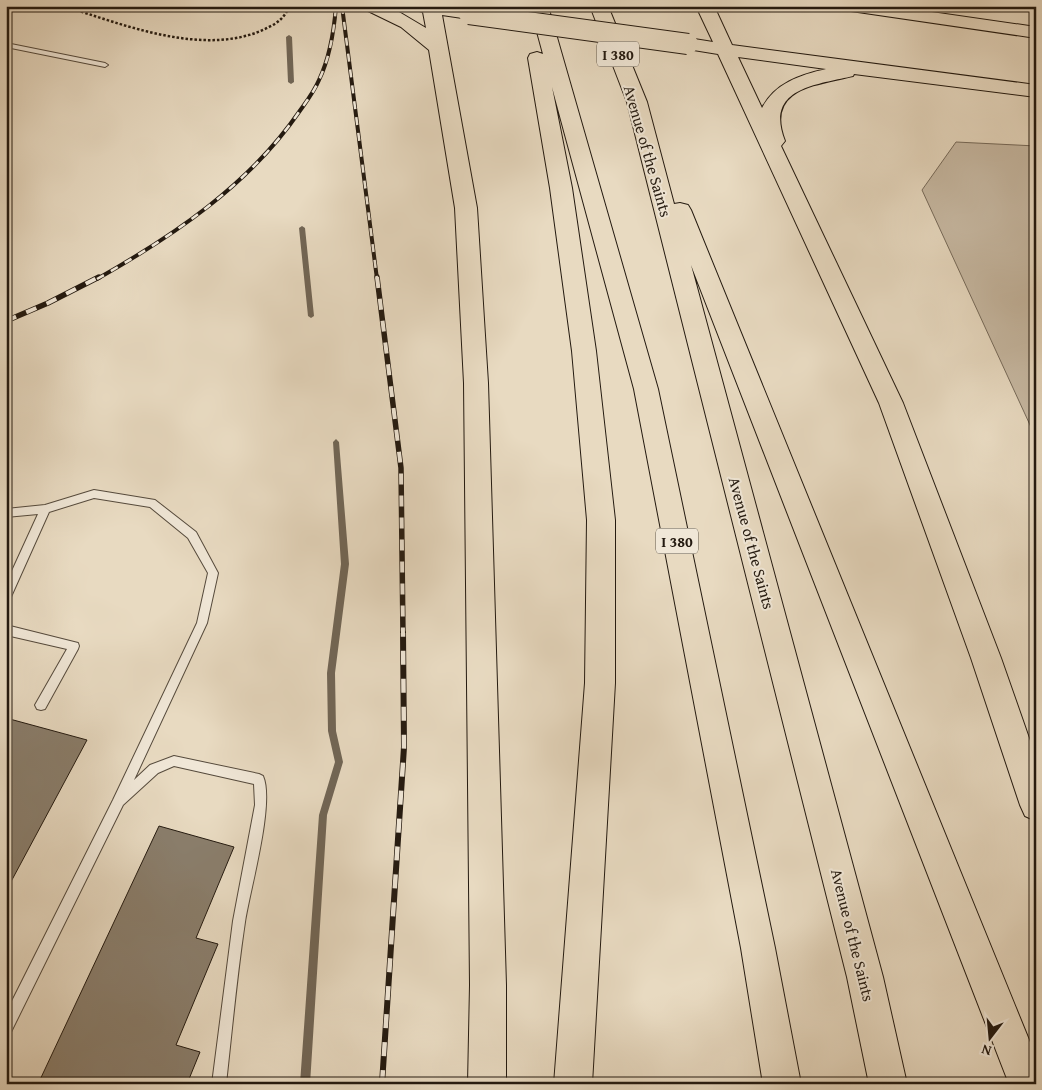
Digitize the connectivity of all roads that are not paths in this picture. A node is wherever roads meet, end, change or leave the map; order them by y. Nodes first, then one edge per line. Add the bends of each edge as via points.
1 (372, 6) edge
2 (538, 6) edge
3 (600, 6) edge
4 (705, 6) edge
5 (851, 6) edge
6 (428, 7) edge
7 (1036, 32) edge
8 (6, 44) edge
9 (438, 47) junction
10 (724, 48) junction
11 (105, 65) dead end
12 (869, 70) junction
13 (1036, 91) edge
14 (637, 102) junction
15 (784, 174) junction
16 (44, 509) junction
17 (6, 513) edge
18 (6, 596) edge
19 (6, 630) edge
20 (41, 705) dead end
21 (117, 804) junction
22 (1036, 804) edge
23 (6, 1026) edge
24 (219, 1084) edge
25 (487, 1084) edge
26 (573, 1084) edge
27 (782, 1084) edge
28 (888, 1084) edge
29 (1028, 1084) edge

1 - 9 highway via 419,30
2 - 26 highway via 537,54 582,332 602,520 600,683
2 - 27 highway, I 380 via 646,389 758,948
3 - 14 highway, Avenue of the Saints / I 380
4 - 10 highway
5 - 7 highway
6 - 9 highway
6 - 10 highway, bridge
8 - 11 lane
9 - 25 highway via 466,208 476,383 488,985
10 - 12 highway
10 - 15 highway
12 - 13 highway
12 - 15 highway via 824,75 798,84 778,98 770,118
14 - 28 highway, Avenue of the Saints / I 380 via 864,977
14 - 29 highway
15 - 22 highway via 891,403 986,658
16 - 17 lane
16 - 18 lane
16 - 21 lane via 94,494 152,503 192,535 213,573 202,623
19 - 20 lane via 74,646
21 - 23 lane
21 - 24 lane via 154,769 174,761 259,780 261,805 239,921

